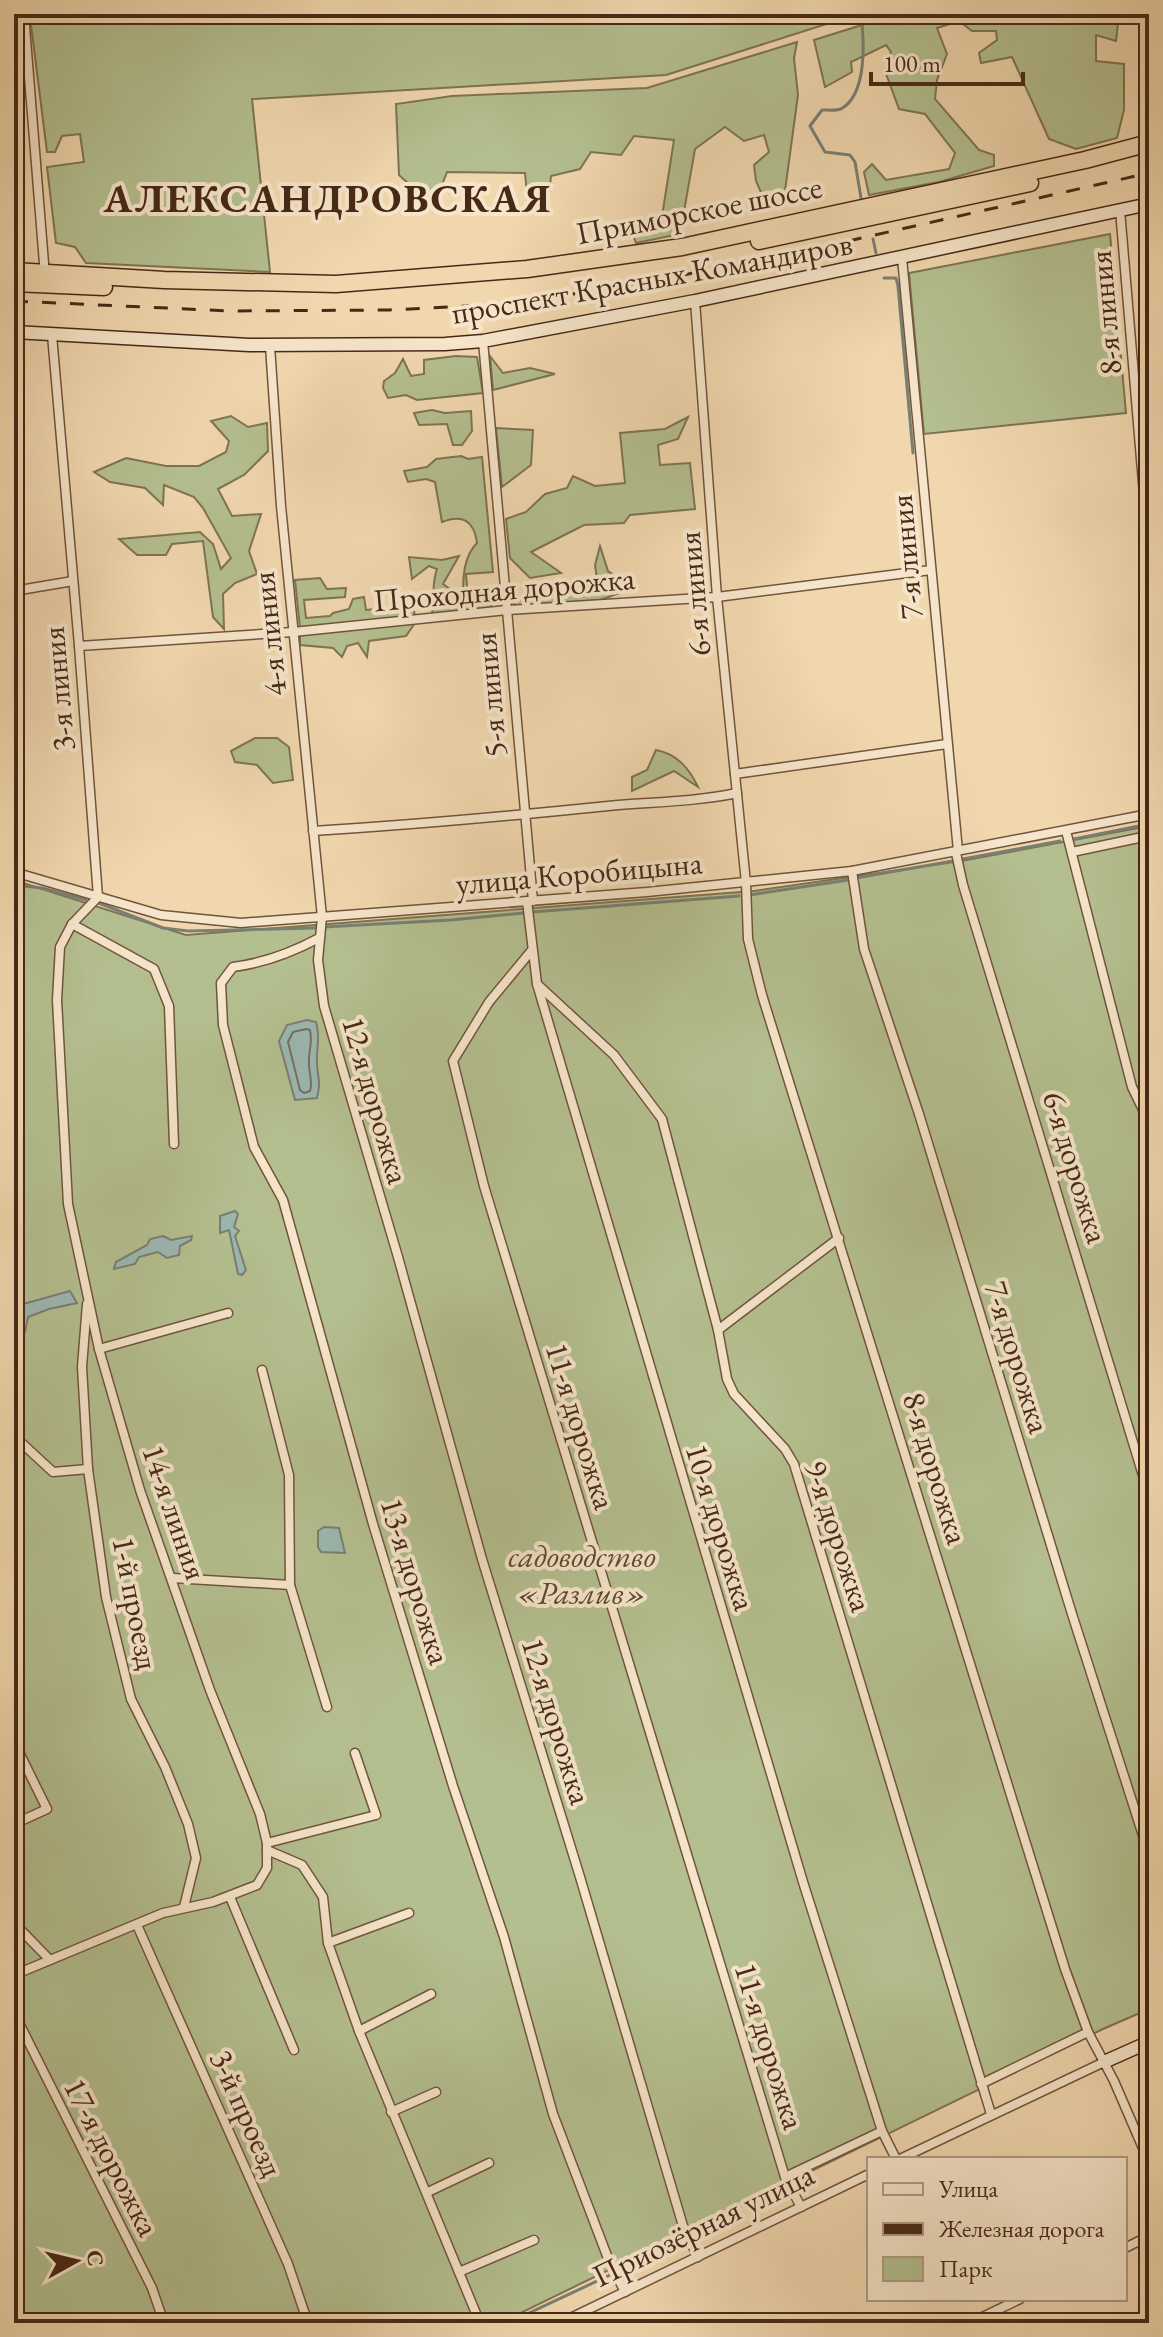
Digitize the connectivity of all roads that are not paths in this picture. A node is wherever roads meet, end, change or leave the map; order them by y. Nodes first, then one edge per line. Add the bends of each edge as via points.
1 (24, 14) edge
2 (1149, 143) edge
3 (1149, 154) edge
4 (1149, 204) edge
5 (1120, 210) junction
6 (902, 258) junction
7 (14, 271) edge
8 (45, 279) junction
9 (14, 283) edge
10 (695, 301) junction
11 (14, 332) edge
12 (52, 335) junction
13 (483, 341) junction
14 (270, 346) junction
15 (1147, 501) edge
16 (1149, 554) edge
17 (931, 570) junction
18 (73, 581) junction
19 (14, 591) edge
20 (717, 597) junction
21 (507, 610) junction
22 (293, 632) junction
23 (79, 646) junction
24 (947, 744) junction
25 (735, 774) junction
26 (737, 793) junction
27 (525, 814) junction
28 (1149, 814) edge
29 (313, 831) junction
30 (1066, 831) junction
31 (1149, 842) edge
32 (957, 852) junction
33 (1072, 852) junction
34 (852, 871) junction
35 (14, 872) edge
36 (746, 883) junction
37 (98, 897) junction
38 (530, 901) junction
39 (322, 917) junction
40 (72, 924) junction
41 (319, 938) junction
42 (532, 950) junction
43 (537, 984) junction
44 (1149, 1122) edge
45 (174, 1144) dead end
46 (839, 1238) junction
47 (87, 1296) junction
48 (228, 1313) dead end
49 (718, 1330) junction
50 (99, 1349) junction
51 (262, 1370) dead end
52 (14, 1436) edge
53 (88, 1469) junction
54 (1149, 1495) edge
55 (172, 1578) junction
56 (290, 1585) junction
57 (327, 1707) dead end
58 (14, 1742) edge
59 (355, 1753) dead end
60 (14, 1824) edge
61 (267, 1846) junction
62 (1149, 1854) edge
63 (230, 1897) junction
64 (184, 1907) junction
65 (409, 1913) dead end
66 (14, 1923) edge
67 (137, 1925) junction
68 (328, 1943) junction
69 (49, 1959) junction
70 (14, 1975) edge
71 (431, 1994) dead end
72 (14, 2013) edge
73 (359, 2031) junction
74 (1088, 2032) junction
75 (1149, 2042) edge
76 (294, 2050) dead end
77 (1104, 2062) junction
78 (981, 2084) junction
79 (436, 2092) dead end
80 (391, 2112) junction
81 (991, 2114) junction
82 (882, 2131) junction
83 (897, 2157) edge
84 (902, 2157) edge
85 (1149, 2162) edge
86 (489, 2163) dead end
87 (867, 2175) edge
88 (785, 2177) junction
89 (428, 2192) junction
90 (801, 2207) junction
91 (1149, 2236) edge
92 (534, 2240) dead end
93 (1127, 2247) edge
94 (698, 2257) junction
95 (459, 2272) junction
96 (625, 2292) junction
97 (1016, 2301) edge
98 (164, 2323) edge
99 (308, 2323) edge
100 (480, 2323) edge
101 (560, 2323) edge
102 (970, 2323) edge

1 - 8 street
2 - 8 highway, Приморское шоссе via 682,247 527,269 336,284
3 - 8 highway, Приморское шоссе via 758,241 528,280 274,294
4 - 5 street, проспект Красных Командиров
5 - 6 street, проспект Красных Командиров
5 - 15 street, 8-я линия
6 - 10 street, проспект Красных Командиров
6 - 17 street, 7-я линия
7 - 8 highway, Приморское шоссе
8 - 9 highway, Приморское шоссе
10 - 13 street, проспект Красных Командиров
10 - 20 street, 6-я линия
11 - 12 street, проспект Красных Командиров
12 - 14 street, проспект Красных Командиров
12 - 18 street, 3-я линия
13 - 14 street, проспект Красных Командиров
13 - 21 street, 5-я линия
14 - 22 street, 4-я линия
15 - 16 street, 8-я линия
17 - 20 street, Проходная дорожка
17 - 24 street, 7-я линия
18 - 19 street
18 - 23 street, 3-я линия
20 - 21 street, Проходная дорожка
20 - 25 street, 6-я линия
21 - 22 street, Проходная дорожка
21 - 27 street, 5-я линия
22 - 23 street, Проходная дорожка
22 - 29 street, 4-я линия
23 - 37 street, 3-я линия
24 - 25 street
24 - 32 street, 7-я линия
25 - 26 street, 6-я линия
26 - 27 street
26 - 36 street, 6-я линия
27 - 29 street
27 - 38 street, 5-я линия
28 - 30 street, улица Коробицына
29 - 39 street, 4-я линия
30 - 32 street, улица Коробицына
30 - 33 street
31 - 33 street via 1143,837
32 - 34 street, улица Коробицына
32 - 54 street, 6-я дорожка
33 - 44 street via 1132,1087
34 - 36 street, улица Коробицына
34 - 62 street, 7-я дорожка via 864,949
35 - 37 street, улица Коробицына
36 - 38 street, улица Коробицына
36 - 46 street, 8-я дорожка via 748,939 762,995
37 - 39 street, улица Коробицына via 161,915 241,923
37 - 40 street, 14-я линия
38 - 39 street, улица Коробицына
38 - 42 street, 10-я дорожка
39 - 41 street, 12-я дорожка
40 - 45 street via 154,969 169,1006
40 - 47 street, 14-я линия via 60,947 59,1058 68,1204
41 - 94 street, 12-я дорожка via 324,1006 482,1559 683,2226
41 - 96 street, 13-я дорожка via 262,963 233,967 221,983 223,1025 254,1147 283,1200 373,1524 504,1937 553,2114
42 - 43 street, 10-я дорожка
42 - 88 street, 11-я дорожка via 489,1002 453,1061 484,1186
43 - 49 street, 9-я дорожка via 614,1055 662,1119
43 - 82 street, 10-я дорожка via 789,1836
46 - 49 street
46 - 74 street, 8-я дорожка
47 - 50 street, 14-я линия
47 - 53 street, 1-й проезд via 82,1367
48 - 50 street
49 - 78 street, 9-я дорожка via 734,1394 794,1464
50 - 55 street, 14-я линия
51 - 56 street via 289,1475
52 - 53 street via 53,1472
53 - 64 street, 1-й проезд via 106,1597 131,1699 191,1835 196,1858
55 - 56 street
55 - 61 street, 14-я линия via 260,1814
56 - 57 street
58 - 60 street via 47,1809
59 - 61 street via 376,1815
61 - 63 street via 267,1868 257,1885
61 - 68 street via 302,1865 323,1897
63 - 64 street
63 - 76 street
64 - 67 street
65 - 68 street
66 - 69 street
67 - 69 street
67 - 99 street, 3-й проезд via 288,2264
68 - 73 street
69 - 70 street
71 - 73 street
72 - 98 street, 17-я дорожка via 152,2288
73 - 80 street
74 - 77 street, 8-я дорожка
74 - 78 street
75 - 77 street
77 - 81 street
77 - 85 street, 8-я дорожка
78 - 81 street, 9-я дорожка
79 - 80 street
80 - 89 street
81 - 84 street
82 - 83 street, 10-я дорожка
82 - 88 street
86 - 89 street
87 - 90 street, Приозёрная улица
88 - 90 street, 11-я дорожка
89 - 95 street
90 - 94 street, Приозёрная улица
91 - 93 street
92 - 95 street
94 - 96 street, Приозёрная улица
95 - 100 street
96 - 101 street, Приозёрная улица
97 - 102 street

